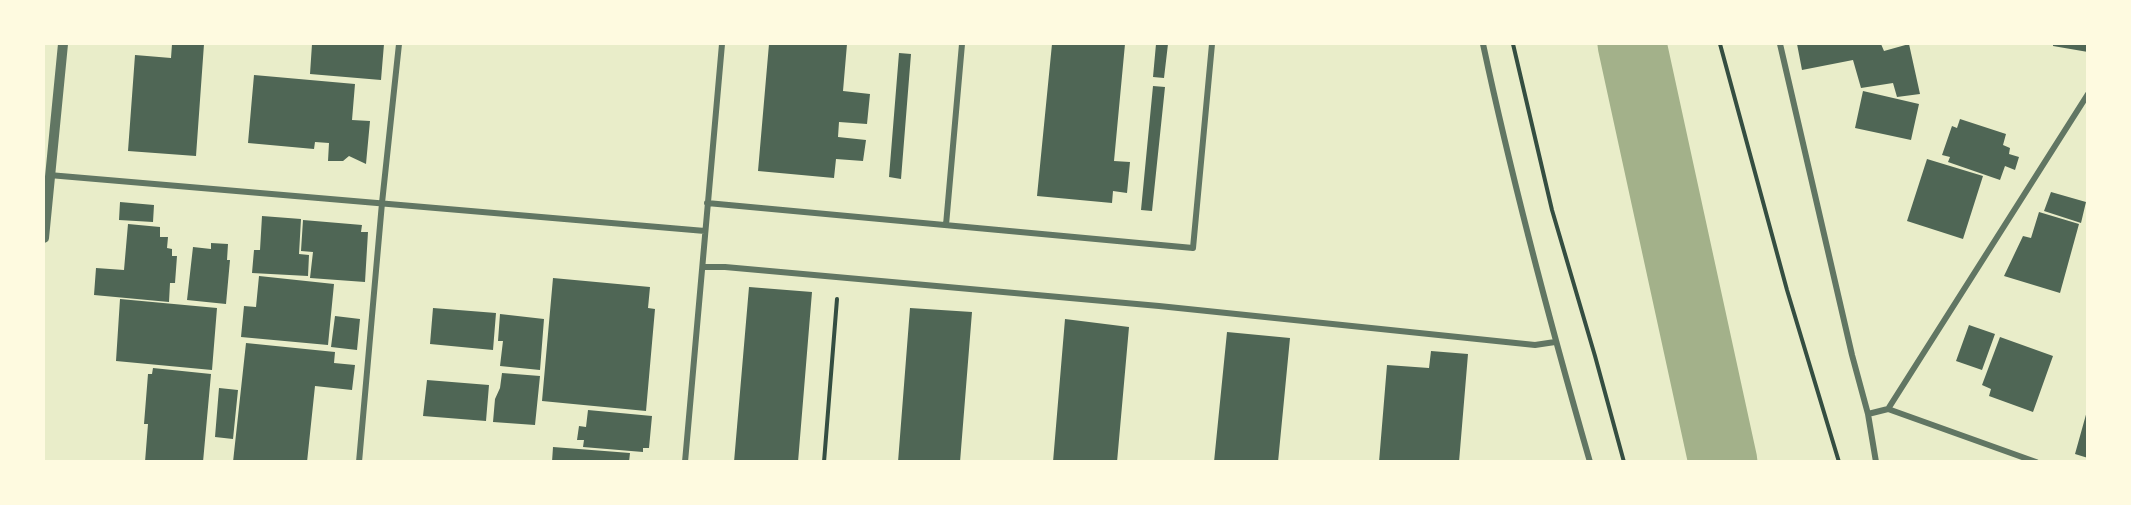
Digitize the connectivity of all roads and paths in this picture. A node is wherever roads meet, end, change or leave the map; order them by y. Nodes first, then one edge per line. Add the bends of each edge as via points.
1 (63, 44) edge
2 (399, 44) edge
3 (722, 44) edge
4 (962, 44) edge
5 (1212, 44) edge
6 (1483, 44) edge
7 (1514, 44) edge
8 (1720, 44) edge
9 (1780, 44) edge
10 (2088, 94) edge
11 (48, 169) edge
12 (382, 202) junction
13 (707, 203) junction
14 (946, 225) junction
15 (705, 231) junction
16 (44, 238) edge
17 (704, 267) junction
18 (839, 277) junction
19 (1555, 342) junction
20 (1888, 409) junction
21 (1868, 414) junction
22 (359, 462) edge
23 (685, 462) edge
24 (824, 462) edge
25 (1590, 462) edge
26 (1624, 462) edge
27 (1839, 462) edge
28 (1876, 462) edge
29 (2036, 462) edge

1 - 11 street
2 - 12 street
3 - 13 street
4 - 14 street
5 - 14 street via 1193,248
6 - 19 street
7 - 26 path via 1552,210
8 - 27 path
9 - 21 street
10 - 20 street
11 - 12 street
11 - 16 street
12 - 15 street
12 - 22 street
13 - 14 street
13 - 15 street
15 - 17 street
17 - 18 street
17 - 23 street
18 - 19 street via 1535,345
18 - 24 path
19 - 25 street
20 - 21 street
20 - 29 street
21 - 28 street

